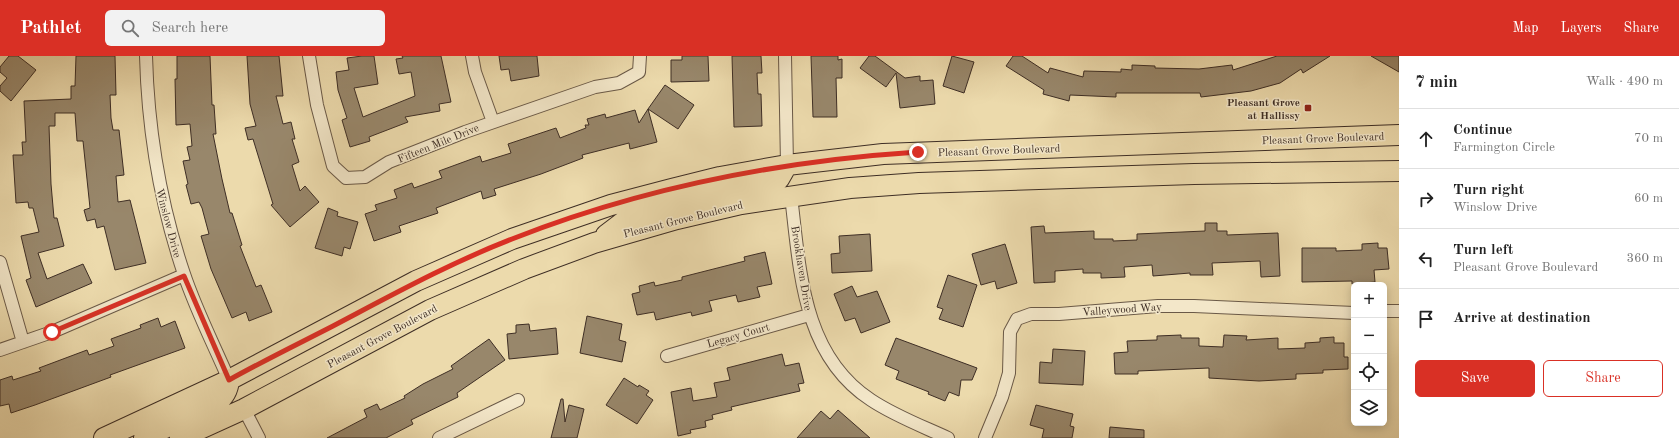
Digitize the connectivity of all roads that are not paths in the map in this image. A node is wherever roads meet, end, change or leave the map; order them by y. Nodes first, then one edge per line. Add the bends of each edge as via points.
1 (146, 56) edge
2 (310, 56) edge
3 (472, 56) edge
4 (640, 56) edge
5 (785, 56) edge
6 (493, 122) junction
7 (1399, 135) edge
8 (787, 165) junction
9 (1399, 171) edge
10 (791, 196) junction
11 (594, 243) junction
12 (0, 262) edge
13 (184, 276) junction
14 (1387, 311) edge
15 (1399, 311) edge
16 (1351, 313) edge
17 (809, 315) junction
18 (23, 342) junction
19 (0, 350) edge
20 (667, 356) dead end
21 (229, 380) junction
22 (518, 400) dead end
23 (244, 409) junction
24 (104, 438) edge
25 (144, 438) edge
26 (180, 438) edge
27 (259, 438) edge
28 (439, 438) edge
29 (948, 438) edge
30 (985, 438) edge

1 - 13 street, Winslow Drive via 154,160 168,224
2 - 6 street, Fifteen Mile Drive via 317,105 333,166 346,178 366,176 389,162
3 - 6 street
4 - 6 street, Fifteen Mile Drive via 639,72 619,83 595,87
5 - 8 street
7 - 8 main road, Pleasant Grove Boulevard via 918,152
8 - 11 main road via 779,179 767,184 631,216
8 - 21 main road, Pleasant Grove Boulevard via 720,177 611,205 512,239 416,281
9 - 10 main road, Pleasant Grove Boulevard via 919,183
10 - 11 main road, Pleasant Grove Boulevard via 741,204 677,219
10 - 17 street, Brookhaven Drive
11 - 23 main road, Pleasant Grove Boulevard via 524,269 430,310
12 - 18 street
13 - 18 street
13 - 21 street, Winslow Drive
14 - 15 street
16 - 30 street, Valleywood Way via 1158,306 1024,316 1017,319 1010,332 1009,373
17 - 20 street, Legacy Court
17 - 29 street, Brookhaven Drive via 817,338 854,387 896,415
18 - 19 street
21 - 24 main road, Pleasant Grove Boulevard
21 - 25 main road via 224,396 217,403
22 - 28 street
23 - 26 main road, Pleasant Grove Boulevard
23 - 27 street

